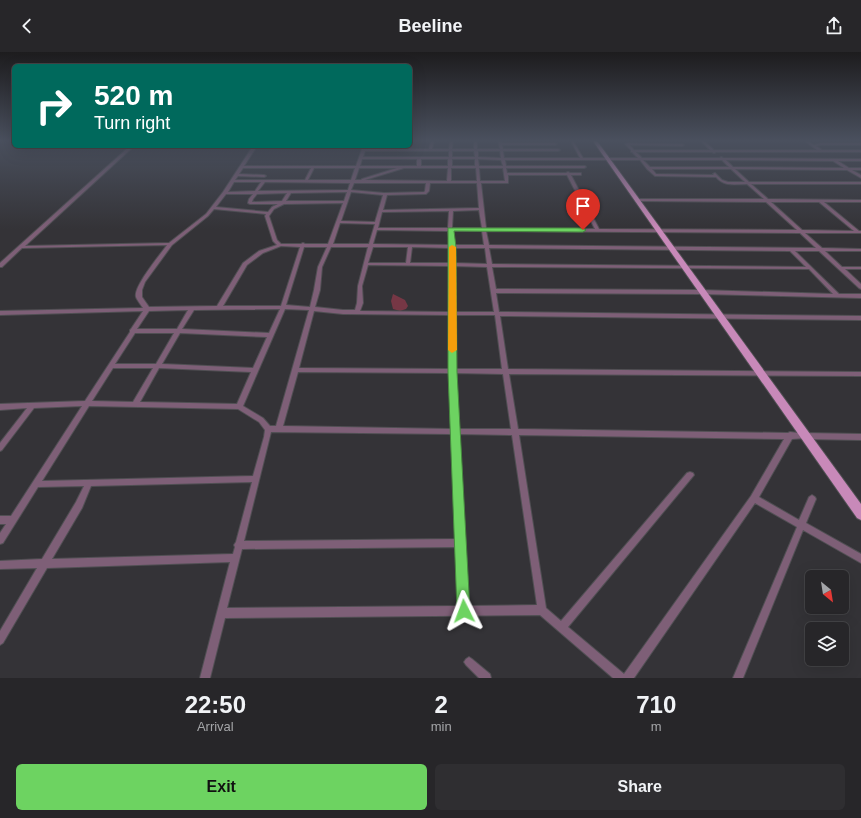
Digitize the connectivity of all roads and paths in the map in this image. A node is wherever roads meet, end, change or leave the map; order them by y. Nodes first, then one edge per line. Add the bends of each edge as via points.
1 (106, 170) edge
2 (240, 170) edge
3 (267, 170) edge
4 (312, 170) edge
5 (356, 170) edge
6 (393, 170) edge
7 (449, 170) edge
8 (476, 170) edge
9 (505, 170) edge
10 (568, 170) edge
11 (615, 170) edge
12 (650, 170) edge
13 (666, 170) edge
14 (710, 170) edge
15 (734, 170) edge
16 (849, 170) edge
17 (506, 174) junction
18 (569, 174) junction
19 (580, 174) dead end
20 (236, 175) junction
21 (670, 175) junction
22 (264, 176) junction
23 (717, 176) junction
24 (861, 177) edge
25 (232, 181) junction
26 (262, 181) junction
27 (307, 181) junction
28 (352, 181) junction
29 (362, 181) junction
30 (428, 182) junction
31 (450, 182) junction
32 (478, 182) junction
33 (748, 183) junction
34 (861, 183) edge
35 (256, 192) junction
36 (290, 192) junction
37 (304, 192) junction
38 (349, 192) junction
39 (225, 193) junction
40 (384, 194) junction
41 (637, 200) junction
42 (768, 200) junction
43 (820, 201) junction
44 (861, 201) edge
45 (345, 202) junction
46 (250, 203) junction
47 (283, 203) junction
48 (212, 208) junction
49 (450, 209) junction
50 (481, 209) junction
51 (238, 210) junction
52 (380, 211) junction
53 (268, 213) junction
54 (338, 222) junction
55 (376, 223) junction
56 (375, 229) junction
57 (450, 230) junction
58 (484, 230) junction
59 (598, 230) junction
60 (658, 231) junction
61 (801, 232) junction
62 (860, 232) edge
63 (170, 244) junction
64 (280, 244) junction
65 (303, 244) junction
66 (330, 245) junction
67 (370, 246) junction
68 (22, 247) junction
69 (410, 247) junction
70 (452, 247) junction
71 (487, 247) junction
72 (670, 249) junction
73 (791, 250) junction
74 (820, 250) junction
75 (861, 250) edge
76 (366, 264) junction
77 (408, 264) junction
78 (452, 264) junction
79 (490, 264) junction
80 (0, 266) edge
81 (684, 268) junction
82 (810, 268) junction
83 (840, 268) junction
84 (861, 268) edge
85 (861, 287) edge
86 (494, 291) junction
87 (701, 292) junction
88 (838, 296) junction
89 (861, 296) edge
90 (283, 307) junction
91 (192, 308) junction
92 (219, 308) junction
93 (312, 308) junction
94 (147, 309) junction
95 (357, 312) junction
96 (0, 313) edge
97 (452, 313) junction
98 (497, 313) junction
99 (719, 317) junction
100 (861, 318) edge
101 (132, 331) junction
102 (179, 331) junction
103 (270, 335) junction
104 (111, 366) junction
105 (158, 366) junction
106 (256, 370) junction
107 (295, 370) junction
108 (452, 372) junction
109 (506, 373) junction
110 (760, 374) junction
111 (861, 374) edge
112 (87, 403) junction
113 (135, 404) junction
114 (32, 406) junction
115 (0, 407) edge
116 (239, 407) junction
117 (268, 429) junction
118 (279, 429) junction
119 (455, 431) junction
120 (515, 432) junction
121 (790, 435) junction
122 (805, 436) junction
123 (861, 437) edge
124 (0, 448) edge
125 (690, 475) dead end
126 (256, 479) junction
127 (90, 483) junction
128 (35, 484) junction
129 (754, 498) junction
130 (812, 499) dead end
131 (861, 514) edge
132 (0, 520) edge
133 (13, 520) junction
134 (801, 525) junction
135 (0, 540) edge
136 (460, 543) junction
137 (238, 545) junction
138 (234, 558) junction
139 (861, 559) edge
140 (45, 563) junction
141 (0, 564) edge
142 (542, 610) junction
143 (464, 611) junction
144 (221, 613) junction
145 (562, 628) junction
146 (0, 640) edge
147 (469, 662) dead end
148 (205, 678) edge
149 (486, 678) edge
150 (621, 678) edge
151 (628, 678) edge
152 (738, 678) edge

1 - 68 street
2 - 20 street
3 - 22 street
4 - 27 street
5 - 28 street
6 - 29 street
7 - 31 street
8 - 32 street
9 - 17 street
10 - 18 street
11 - 41 main road
12 - 21 street via 654,174
13 - 21 street
14 - 23 street
15 - 33 street
16 - 24 street
17 - 18 street
17 - 32 street via 507,182
18 - 19 street
18 - 59 street
20 - 22 street
20 - 25 street
21 - 23 street
22 - 26 street
23 - 33 street via 725,183
25 - 26 street
25 - 39 street
26 - 27 street
26 - 35 street
27 - 28 street
27 - 37 street
28 - 29 street
28 - 38 street
29 - 30 street
30 - 31 street
30 - 40 street via 425,193
31 - 32 street
32 - 50 street
33 - 34 street
33 - 42 street
35 - 36 street
35 - 39 street
35 - 46 street
36 - 37 street
36 - 47 street
37 - 38 street
38 - 40 street
38 - 45 street
39 - 48 street
40 - 52 street
41 - 42 street
41 - 60 main road
42 - 43 street
42 - 61 street
43 - 44 street
43 - 62 street
45 - 47 street
45 - 54 street
46 - 47 street
46 - 51 street
47 - 53 street
48 - 51 street
48 - 63 street via 202,220
49 - 50 street
49 - 52 street
49 - 57 street
50 - 58 street
51 - 53 street
52 - 55 street
53 - 64 street via 267,219 275,241
54 - 55 street
54 - 66 street
55 - 56 street
56 - 57 street
56 - 67 street
57 - 58 street
57 - 70 street
58 - 59 street
58 - 71 street
59 - 60 street
60 - 61 street
60 - 72 main road
61 - 62 street
61 - 74 street
63 - 68 street
63 - 94 street via 139,290 140,301
64 - 65 street
64 - 92 street via 261,252 245,264
65 - 66 street
65 - 90 street
66 - 67 street
66 - 93 street via 320,268
67 - 69 street
67 - 76 street
68 - 80 street
69 - 70 street
69 - 77 street
70 - 71 street
70 - 78 street
71 - 72 street
71 - 79 street
72 - 73 street
72 - 81 main road
73 - 74 street
73 - 82 street
74 - 75 street
74 - 83 street
76 - 77 street
76 - 95 street
77 - 78 street
78 - 79 street
78 - 97 street
79 - 81 street
79 - 86 street
81 - 82 street
81 - 87 main road
82 - 88 street
83 - 84 street
83 - 85 street
86 - 87 street
86 - 98 street
87 - 88 street
87 - 99 main road
88 - 89 street
90 - 92 street
90 - 93 street
90 - 103 street
91 - 92 street
91 - 94 street
91 - 102 street
93 - 95 street
93 - 107 street
94 - 96 street
94 - 101 street
95 - 97 street
97 - 98 street
97 - 108 street
98 - 99 street
98 - 109 street
99 - 100 street
99 - 110 main road
101 - 102 street
101 - 104 street
102 - 103 street
102 - 105 street
103 - 106 street
104 - 105 street
104 - 112 street
105 - 106 street
105 - 113 street
106 - 116 street
107 - 108 street
107 - 118 street
108 - 109 street
108 - 119 street
109 - 110 street
109 - 120 street
110 - 111 street
110 - 122 main road
112 - 113 street
112 - 114 street
112 - 128 street
113 - 116 street
114 - 115 street
114 - 124 street
116 - 117 street via 261,420
117 - 118 street
117 - 126 street
118 - 119 street
119 - 120 street
119 - 136 street
120 - 121 street
120 - 142 street
121 - 122 street
121 - 129 street
122 - 123 street
122 - 131 main road
125 - 145 street
126 - 127 street
126 - 137 street
127 - 128 street
127 - 140 street
128 - 133 street
129 - 134 street
129 - 151 street
130 - 134 street
132 - 133 street
133 - 135 street
134 - 139 street
134 - 152 street
136 - 137 street
136 - 143 street
137 - 138 street
138 - 140 street
138 - 144 street
140 - 141 street
140 - 146 street
142 - 143 street
142 - 145 street
143 - 144 street
144 - 148 street
145 - 150 street
147 - 149 street

